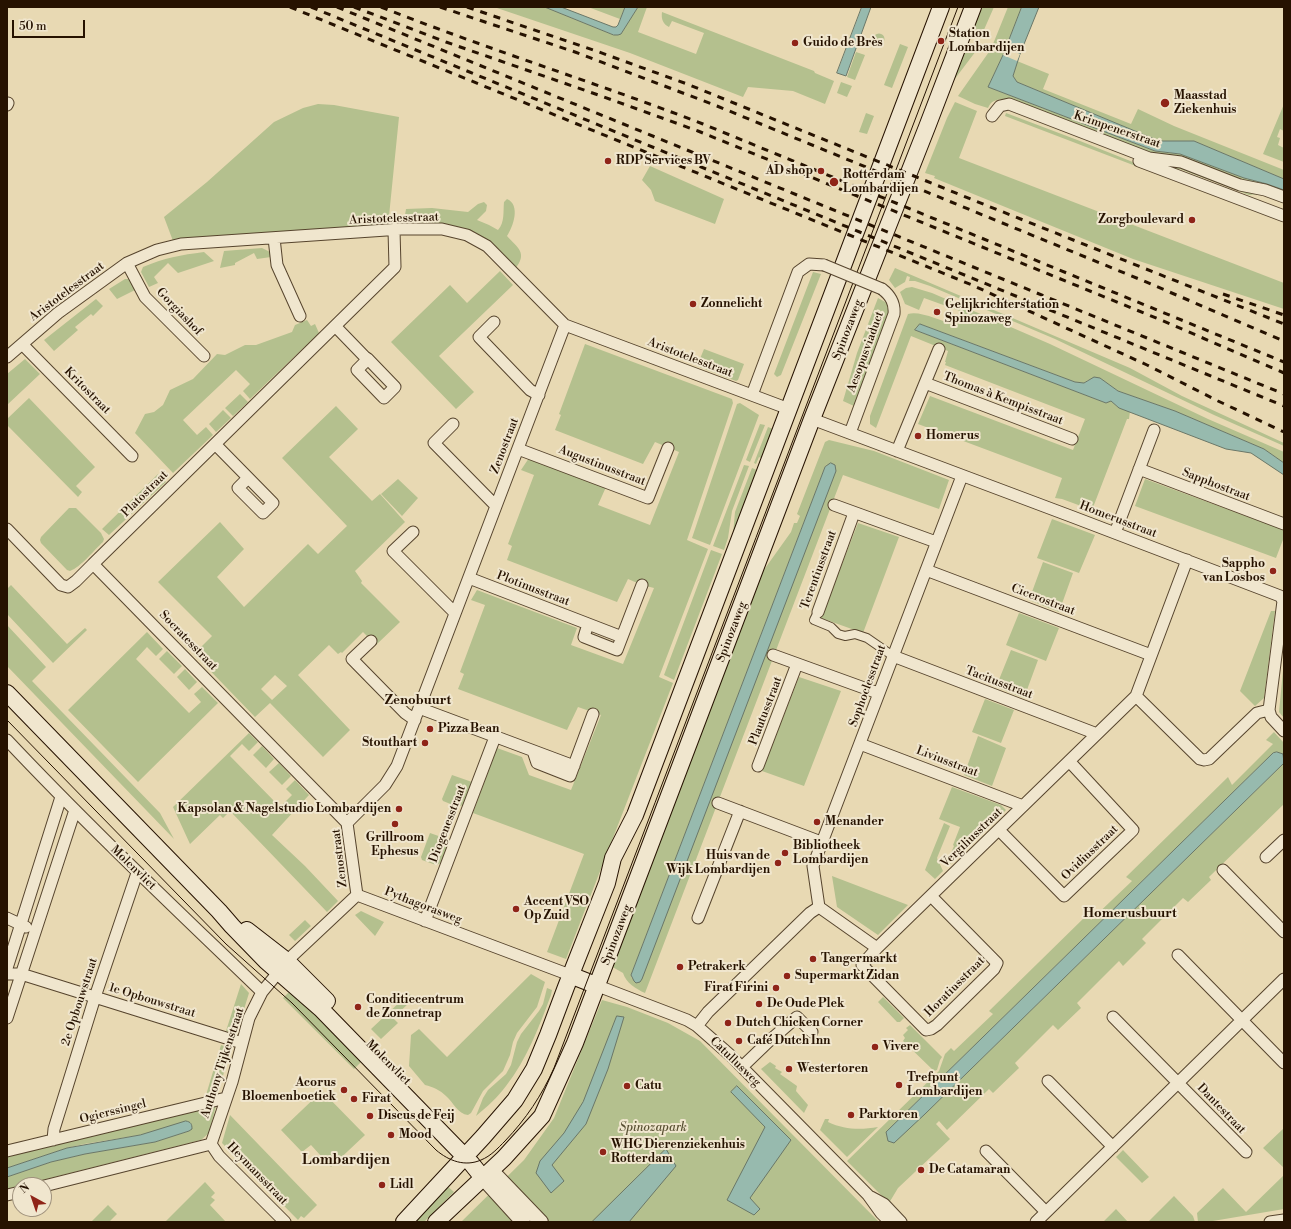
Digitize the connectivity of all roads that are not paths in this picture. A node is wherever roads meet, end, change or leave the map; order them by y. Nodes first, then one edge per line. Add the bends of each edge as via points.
1 (941, 7) edge
2 (973, 7) edge
3 (1284, 197) edge
4 (1284, 216) edge
5 (394, 230) junction
6 (274, 238) junction
7 (127, 263) junction
8 (300, 316) dead end
9 (494, 322) dead end
10 (565, 325) junction
11 (335, 326) junction
12 (22, 344) junction
13 (939, 349) dead end
14 (204, 356) dead end
15 (7, 357) edge
16 (368, 359) dead end
17 (925, 383) junction
18 (539, 395) junction
19 (752, 395) junction
20 (789, 409) junction
21 (812, 420) junction
22 (453, 424) dead end
23 (1154, 430) dead end
24 (850, 433) junction
25 (1072, 439) dead end
26 (215, 444) junction
27 (668, 448) dead end
28 (518, 449) junction
29 (897, 451) junction
30 (132, 456) dead end
31 (1139, 469) junction
32 (962, 476) junction
33 (248, 478) dead end
34 (834, 505) dead end
35 (496, 506) junction
36 (854, 513) junction
37 (1284, 524) edge
38 (7, 529) edge
39 (413, 532) dead end
40 (1115, 533) junction
41 (936, 542) junction
42 (1187, 560) junction
43 (93, 564) junction
44 (926, 570) junction
45 (469, 578) junction
46 (642, 585) dead end
47 (818, 612) joint
48 (455, 613) junction
49 (371, 641) dead end
50 (773, 655) dead end
51 (1151, 655) junction
52 (892, 656) junction
53 (797, 664) junction
54 (7, 693) edge
55 (878, 693) junction
56 (1136, 696) junction
57 (419, 708) junction
58 (1269, 710) junction
59 (593, 714) dead end
60 (415, 720) junction
61 (1284, 731) edge
62 (1097, 734) junction
63 (495, 736) junction
64 (7, 740) edge
65 (860, 744) junction
66 (1069, 761) junction
67 (758, 766) dead end
68 (61, 797) junction
69 (718, 803) dead end
70 (1023, 806) junction
71 (75, 810) junction
72 (740, 811) junction
73 (347, 823) junction
74 (999, 830) junction
75 (1284, 840) edge
76 (821, 842) junction
77 (1266, 857) dead end
78 (1223, 870) dead end
79 (137, 873) junction
80 (357, 895) junction
81 (931, 896) junction
82 (819, 907) junction
83 (7, 918) edge
84 (698, 918) dead end
85 (425, 921) junction
86 (20, 924) junction
87 (35, 930) junction
88 (1284, 932) edge
89 (877, 948) junction
90 (1178, 955) dead end
91 (283, 966) junction
92 (7, 968) edge
93 (7, 974) edge
94 (21, 974) junction
95 (570, 975) junction
96 (1284, 979) edge
97 (598, 986) junction
98 (262, 992) junction
99 (95, 997) junction
100 (1113, 1017) dead end
101 (7, 1018) edge
102 (1242, 1020) junction
103 (697, 1026) junction
104 (812, 1032) dead end
105 (242, 1043) junction
106 (1284, 1063) edge
107 (742, 1068) junction
108 (1048, 1081) dead end
109 (1178, 1083) junction
110 (226, 1098) junction
111 (53, 1140) junction
112 (211, 1144) junction
113 (1113, 1147) junction
114 (986, 1150) dead end
115 (7, 1151) edge
116 (469, 1152) junction
117 (1246, 1152) dead end
118 (487, 1174) junction
119 (52, 1184) edge
120 (868, 1195) junction
121 (1046, 1212) junction
122 (1284, 1220) edge
123 (285, 1222) edge
124 (404, 1222) edge
125 (436, 1222) edge
126 (523, 1222) edge
127 (541, 1222) edge
128 (890, 1222) edge
129 (901, 1222) edge
130 (1036, 1222) edge
131 (1270, 1222) edge

1 - 20 main road
2 - 21 main road, Spinozaweg
3 - 4 street, Krimpenerstraat via 1240,185 1181,162 1149,158 1008,104 1000,106 995,118 1003,112 1014,112
5 - 6 street, Aristotelesstraat
5 - 10 street, Aristotelesstraat via 442,230 467,235 487,246
5 - 11 street, Platostraat via 395,267
6 - 7 street, Aristotelesstraat via 181,244 157,250
6 - 8 street via 276,265
7 - 12 street, Aristotelesstraat via 58,313
7 - 14 street, Gorgiashof via 145,296
9 - 18 street via 479,337 530,390
10 - 18 street, Zenostraat
10 - 19 street, Aristotelesstraat
11 - 16 street
11 - 26 street, Platostraat
12 - 15 street, Aristotelesstraat
12 - 30 street, Kritostraat
13 - 17 street, Thomas à Kempisstraat
17 - 25 street, Thomas à Kempisstraat
17 - 29 street, Thomas à Kempisstraat
18 - 28 street, Zenostraat
19 - 20 street, Aristotelesstraat
19 - 24 street, Aesopusviaduct, bridge via 798,272 809,264 824,265 882,290 890,296 894,305 894,314
20 - 95 main road via 635,815 613,858 607,883
21 - 24 street, Homerusstraat
21 - 97 main road, Spinozaweg
22 - 35 street via 434,442
23 - 31 street
24 - 29 street, Homerusstraat
26 - 33 street
26 - 43 street, Platostraat
27 - 28 street, Augustinusstraat via 648,498
28 - 35 street, Zenostraat
29 - 32 street, Homerusstraat
31 - 37 street, Sapphostraat
31 - 40 street
32 - 40 street, Homerusstraat
32 - 41 street, Sophoclesstraat
34 - 36 street
35 - 45 street, Zenostraat
36 - 41 street
36 - 47 street, Terentiusstraat
38 - 43 street via 61,585 68,587
39 - 48 street via 394,551
40 - 42 street, Homerusstraat
41 - 44 street, Sophoclesstraat
42 - 51 street, Vergiliusstraat
42 - 58 street, Homerusstraat via 1280,596 1282,600
43 - 73 street, Socratesstraat
44 - 51 street, Cicerostraat
44 - 52 street, Sophoclesstraat
45 - 46 street, Plotinusstraat via 622,637
45 - 48 street, Zenostraat
47 - 52 street, Terentiusstraat via 814,620 831,626 838,634 855,634 867,638
48 - 57 street, Zenostraat
49 - 60 street via 352,659
50 - 53 street
51 - 56 street, Vergiliusstraat
52 - 55 street, Sophoclesstraat
52 - 62 street, Tacitusstraat
53 - 55 street
53 - 67 street, Plautusstraat
54 - 91 main road, Molenvliet via 232,926
55 - 65 street, Sophoclesstraat
56 - 58 street via 1200,759 1204,760 1209,759 1257,713
56 - 62 street, Vergiliusstraat
57 - 60 street, Zenostraat
57 - 63 street
58 - 61 street via 1271,717
59 - 63 street via 574,766
60 - 73 street, Zenostraat via 397,766 385,785
62 - 66 street, Vergiliusstraat
63 - 85 street, Diogenesstraat
64 - 68 street, Molenvliet
65 - 70 street, Liviusstraat
65 - 76 street, Sophoclesstraat
66 - 70 street, Vergiliusstraat
66 - 74 street, Ovidiusstraat via 1133,830 1129,834 1064,896
68 - 71 street, Molenvliet
68 - 86 street
69 - 72 street
70 - 74 street, Vergiliusstraat
71 - 79 street, Molenvliet
71 - 87 street
72 - 76 street
72 - 84 street
73 - 80 street, Zenostraat
74 - 81 street, Vergiliusstraat
75 - 77 street
76 - 82 street, Sophoclesstraat via 812,866
78 - 88 street
79 - 98 street, Molenvliet
79 - 99 street, 2e Opbouwstraat
80 - 85 street, Pythagorasweg
80 - 91 street
81 - 89 street, Vergiliusstraat
81 - 89 street, Horatiusstraat via 997,963 994,969 931,1029 926,1030 862,965
82 - 89 street
82 - 103 street via 708,1012
83 - 86 street
85 - 95 street, Pythagorasweg
86 - 87 street
86 - 92 street
87 - 94 street
90 - 102 street
91 - 98 street, Anthony Tijkenstraat
91 - 116 main road, Molenvliet via 321,1009
93 - 94 street, 1e Opbouwstraat
94 - 99 street, 1e Opbouwstraat
94 - 101 street
95 - 97 main road, Catullusweg
95 - 116 main road via 534,1069 515,1100
96 - 102 street, Dantestraat
97 - 103 street, Catullusweg
97 - 118 main road, Spinozaweg via 576,1044 542,1116
98 - 105 street, Anthony Tijkenstraat via 249,1018
99 - 105 street, 1e Opbouwstraat
99 - 111 street, 2e Opbouwstraat via 54,1129
100 - 109 street, Dantestraat
102 - 106 street
102 - 109 street, Dantestraat
103 - 107 street, Catullusweg
104 - 107 street via 797,1017
105 - 110 street, Anthony Tijkenstraat
107 - 120 street, Catullusweg
108 - 113 street
109 - 113 street, Dantestraat
109 - 117 street, Dantestraat
110 - 111 street, Ogierssingel
110 - 112 street, Anthony Tijkenstraat
111 - 115 street, Ogierssingel
112 - 119 street
112 - 123 street, Heymansstraat via 219,1156
113 - 121 street, Dantestraat
114 - 121 street
116 - 118 main road, Molenvliet
116 - 124 main road
118 - 125 main road, Spinozaweg
118 - 126 street
118 - 127 street
120 - 128 street, Catullusweg
120 - 129 street, Catullusweg via 884,1204
121 - 130 street, Dantestraat
122 - 131 street

